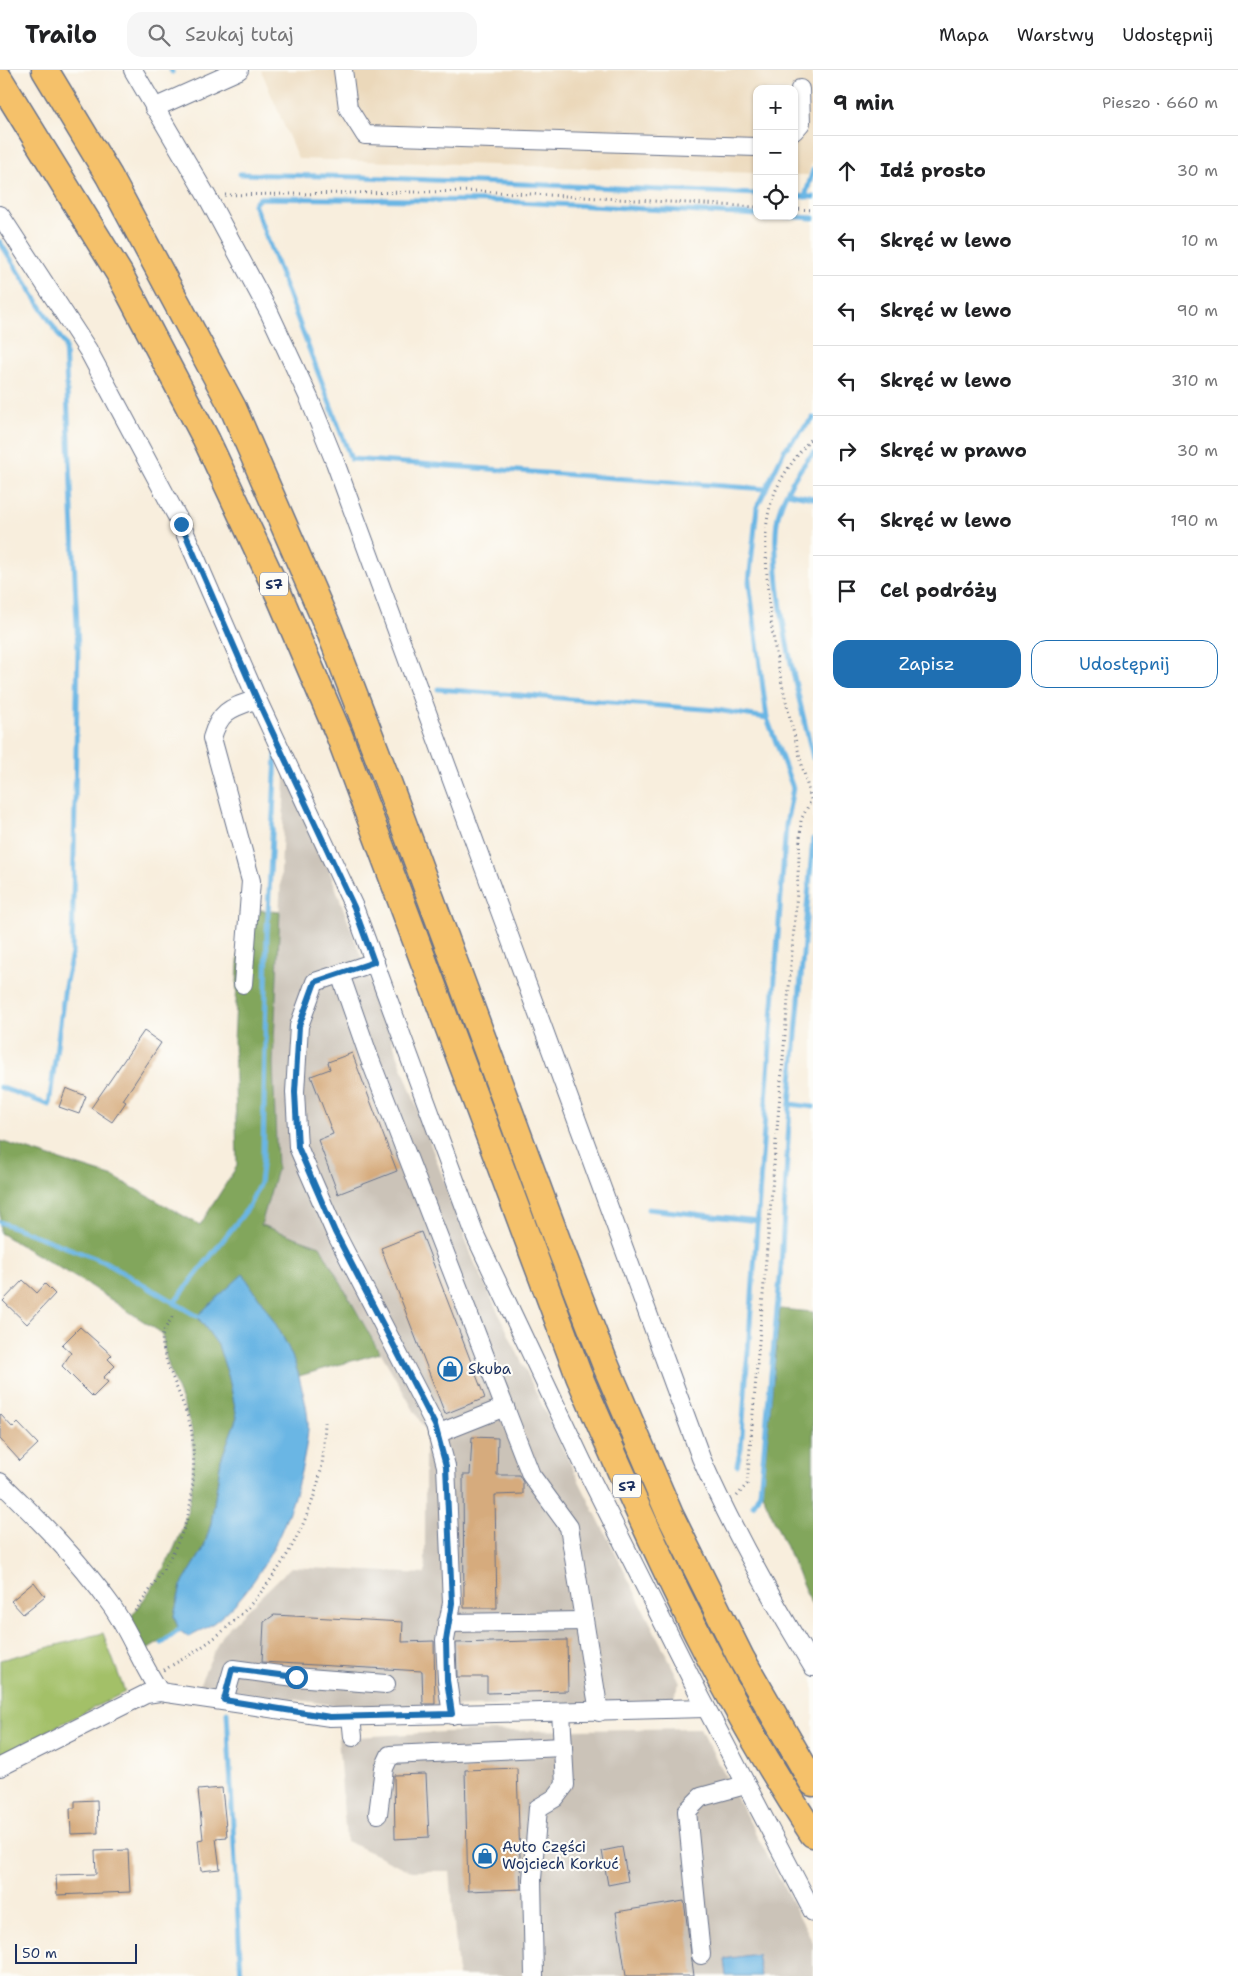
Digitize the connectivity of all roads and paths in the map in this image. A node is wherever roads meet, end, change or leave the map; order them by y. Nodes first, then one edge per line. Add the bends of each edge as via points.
1 (45, 70) edge
2 (133, 70) edge
3 (238, 70) edge
4 (343, 70) edge
5 (0, 80) edge
6 (800, 89) dead end
7 (154, 108) junction
8 (795, 130) edge
9 (753, 147) edge
10 (220, 196) dead end
11 (753, 207) edge
12 (798, 209) edge
13 (813, 210) edge
14 (0, 215) edge
15 (813, 436) edge
16 (257, 699) junction
17 (812, 800) edge
18 (374, 962) junction
19 (340, 974) junction
20 (243, 984) dead end
21 (172, 1317) dead end
22 (505, 1407) junction
23 (325, 1422) dead end
24 (438, 1434) junction
25 (0, 1482) edge
26 (726, 1513) junction
27 (584, 1621) junction
28 (447, 1623) junction
29 (124, 1626) junction
30 (813, 1668) edge
31 (386, 1684) dead end
32 (155, 1685) junction
33 (224, 1700) junction
34 (706, 1708) junction
35 (561, 1712) junction
36 (599, 1712) junction
37 (452, 1714) junction
38 (351, 1717) junction
39 (353, 1737) dead end
40 (563, 1747) junction
41 (0, 1767) edge
42 (813, 1783) edge
43 (745, 1785) junction
44 (378, 1814) dead end
45 (813, 1834) edge
46 (813, 1912) edge
47 (700, 1955) dead end
48 (534, 1976) edge

1 - 42 highway, S7 via 109,176 233,408 329,629 606,1366 670,1515 742,1658
2 - 7 street
3 - 7 street
4 - 9 street via 348,108 364,135
5 - 45 highway, S7 via 119,273 206,439 275,586 340,735 602,1431 642,1522 715,1670
6 - 8 street via 801,123
7 - 26 street via 209,200 269,312 309,398 701,1458
10 - 11 path via 479,191
12 - 13 path
14 - 16 street via 88,350 181,524
15 - 17 path via 788,466 769,510 765,547 775,659
16 - 18 street via 354,907
16 - 20 street via 232,708 216,721 212,738 251,881
17 - 26 path via 801,820 747,1484
18 - 19 street
18 - 34 street via 476,1236 579,1454
19 - 22 street
19 - 24 street via 315,982 299,1026 295,1092 298,1147 335,1232
21 - 29 path via 162,1334 162,1349 192,1433 193,1471 188,1515 153,1588
22 - 24 street
22 - 27 street via 531,1475 569,1527
23 - 32 path via 324,1452 312,1500 273,1577 246,1609
24 - 28 street via 446,1466 452,1603
25 - 29 street via 92,1581
26 - 30 street
27 - 28 street
27 - 36 street
28 - 37 street via 447,1680
29 - 32 street
31 - 33 street via 232,1669
32 - 33 street
32 - 41 street via 146,1694
33 - 38 street via 330,1717
34 - 36 street
34 - 43 street
35 - 36 street
35 - 37 street
35 - 40 street
37 - 38 street
38 - 39 street
40 - 44 street via 390,1755 384,1768
40 - 48 street via 565,1785 555,1798 538,1808 532,1879
43 - 46 street
43 - 47 street via 700,1797 687,1811

